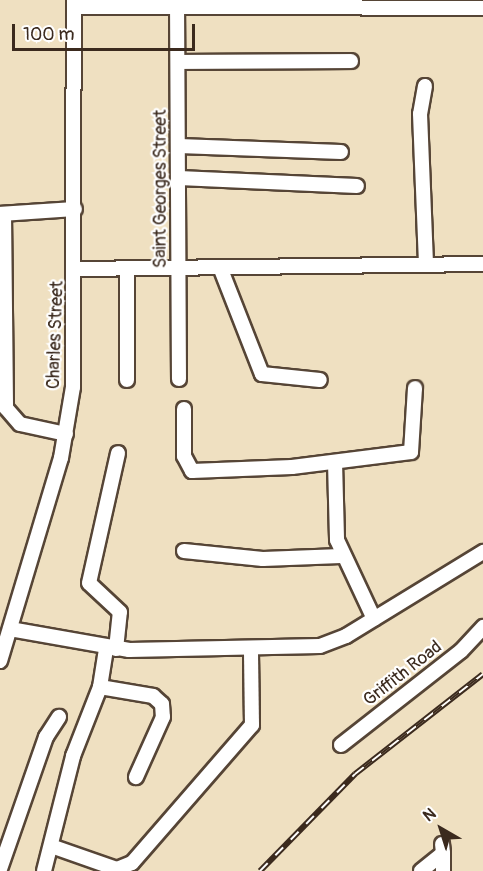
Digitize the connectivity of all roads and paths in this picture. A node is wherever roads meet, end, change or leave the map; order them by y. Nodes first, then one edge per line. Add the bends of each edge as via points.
1 (74, 4) edge
2 (178, 4) edge
3 (483, 8) edge
4 (351, 61) dead end
5 (178, 62) junction
6 (425, 86) dead end
7 (179, 146) junction
8 (341, 152) dead end
9 (179, 177) junction
10 (357, 186) dead end
11 (75, 209) junction
12 (2, 214) edge
13 (483, 264) edge
14 (426, 265) junction
15 (179, 267) junction
16 (220, 267) junction
17 (76, 268) junction
18 (127, 268) junction
19 (179, 379) dead end
20 (127, 380) dead end
21 (320, 380) dead end
22 (415, 388) dead end
23 (184, 409) dead end
24 (66, 434) junction
25 (118, 453) dead end
26 (335, 462) junction
27 (183, 551) dead end
28 (483, 552) edge
29 (341, 556) junction
30 (374, 619) junction
31 (483, 627) edge
32 (10, 629) junction
33 (111, 648) junction
34 (251, 649) junction
35 (0, 661) edge
36 (100, 687) junction
37 (59, 717) dead end
38 (340, 745) dead end
39 (135, 777) dead end
40 (51, 846) junction
41 (0, 869) edge
42 (44, 871) edge
43 (421, 871) edge
44 (443, 871) edge

1 - 2 street
1 - 11 street, Charles Street
2 - 3 street
2 - 5 street, Saint Georges Street
4 - 5 street
5 - 7 street, Saint Georges Street
6 - 14 street via 420,114
7 - 8 street
7 - 9 street, Saint Georges Street
9 - 10 street
9 - 15 street, Saint Georges Street
11 - 12 street
11 - 17 street, Charles Street
12 - 24 street via 6,408 20,424
13 - 14 street
14 - 16 street
15 - 16 street
15 - 18 street
15 - 19 street, Saint Georges Street
16 - 21 street via 262,374
17 - 18 street
17 - 24 street, Charles Street
18 - 20 street
22 - 26 street via 411,452
23 - 26 street via 184,456 192,471
24 - 32 street, Charles Street
25 - 33 street via 89,583 120,612
26 - 29 street
27 - 29 street via 263,559
28 - 30 street
29 - 30 street
30 - 34 street via 320,646
31 - 38 street, Griffith Road via 461,651
32 - 33 street
32 - 35 street, Charles Street
33 - 34 street
33 - 36 street
34 - 40 street via 252,725 132,863 117,869
36 - 39 street via 153,696 162,704 163,717
36 - 40 street via 73,756
37 - 41 street via 46,737
40 - 42 street
43 - 44 street via 442,848

